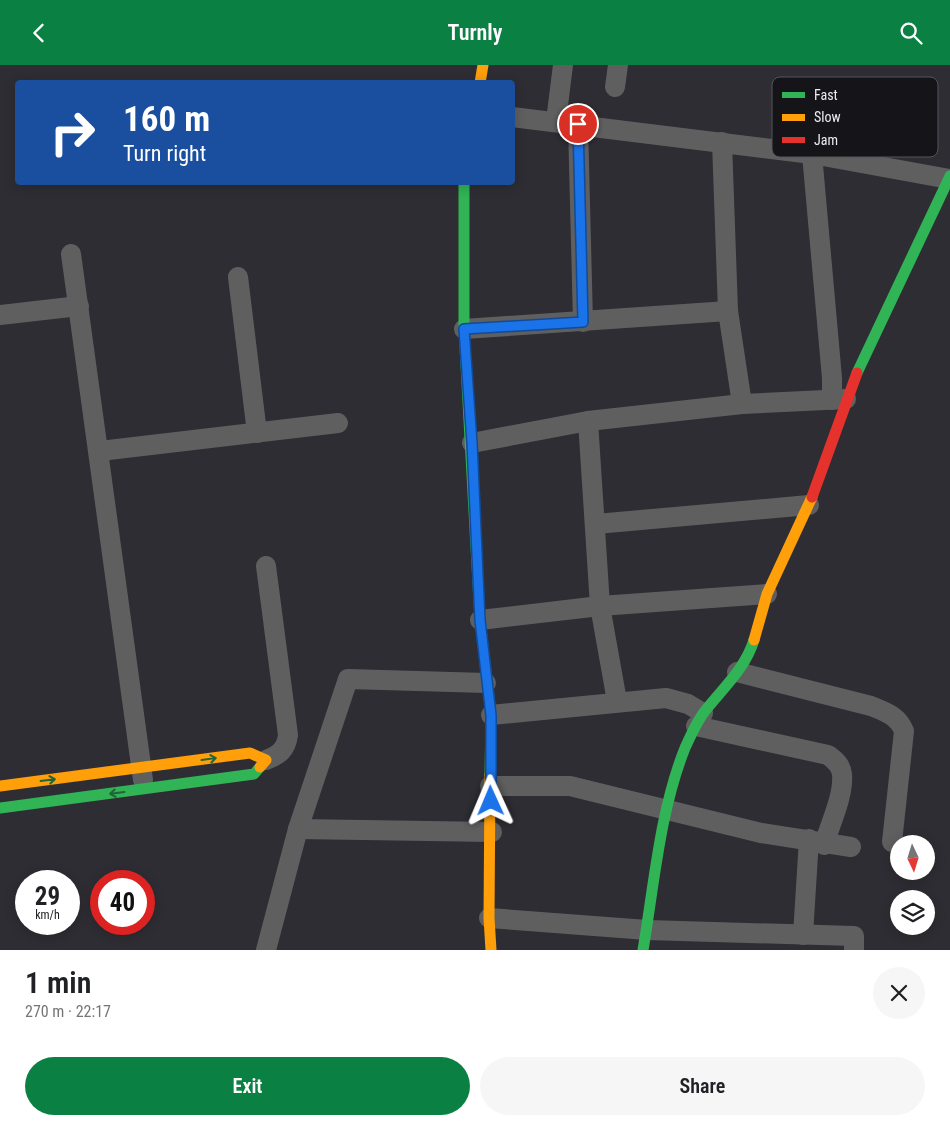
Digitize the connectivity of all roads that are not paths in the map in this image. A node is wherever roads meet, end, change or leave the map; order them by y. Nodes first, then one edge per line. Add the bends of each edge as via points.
1 (483, 65) edge
2 (563, 65) edge
3 (618, 65) edge
4 (480, 80) edge
5 (615, 87) dead end
6 (515, 117) edge
7 (556, 121) junction
8 (578, 124) junction
9 (722, 142) junction
10 (772, 149) edge
11 (812, 157) edge
12 (829, 157) edge
13 (949, 178) edge
14 (464, 185) edge
15 (71, 254) dead end
16 (238, 277) dead end
17 (79, 306) junction
18 (728, 311) junction
19 (0, 315) edge
20 (583, 322) junction
21 (464, 329) junction
22 (839, 399) junction
23 (742, 404) junction
24 (588, 421) junction
25 (338, 423) dead end
26 (257, 433) junction
27 (472, 443) junction
28 (100, 451) junction
29 (809, 505) junction
30 (596, 524) junction
31 (266, 566) dead end
32 (767, 594) junction
33 (600, 606) junction
34 (480, 620) junction
35 (737, 672) junction
36 (486, 683) junction
37 (617, 701) junction
38 (491, 715) junction
39 (699, 719) junction
40 (266, 760) junction
41 (142, 768) junction
42 (0, 786) edge
43 (490, 786) junction
44 (144, 790) junction
45 (0, 808) edge
46 (667, 811) junction
47 (298, 829) junction
48 (492, 833) junction
49 (893, 835) edge
50 (816, 842) junction
51 (851, 847) dead end
52 (490, 918) junction
53 (647, 930) junction
54 (803, 935) junction
55 (266, 950) edge
56 (491, 950) edge
57 (643, 950) edge
58 (854, 950) edge

1 - 4 street
2 - 7 street
3 - 5 street
6 - 7 street
7 - 8 street
8 - 9 street
8 - 20 street
9 - 10 street
9 - 18 street
11 - 22 street via 832,378
12 - 13 street
13 - 22 street via 862,359
14 - 21 street
15 - 17 street
16 - 26 street
17 - 19 street
17 - 28 street
18 - 20 street
18 - 23 street
20 - 21 street
21 - 27 street
22 - 23 street
22 - 29 street
23 - 24 street
24 - 27 street
24 - 30 street
25 - 26 street
26 - 28 street
27 - 34 street
28 - 41 street
29 - 30 street
29 - 32 street
30 - 33 street
31 - 40 street via 288,735 279,755
32 - 33 street
32 - 35 street via 749,656
33 - 34 street
33 - 37 street
34 - 36 street
35 - 39 street
35 - 49 street via 871,706 901,722 904,731
36 - 38 street
36 - 47 street via 348,679
37 - 38 street
37 - 39 street via 666,698 688,704
38 - 43 street
39 - 46 street via 685,749
39 - 50 street via 828,755 838,762 842,774 840,793
41 -> 40 street via 250,753
40 - 44 street via 254,774
42 -> 41 street
41 - 44 street
43 - 46 street via 570,786
43 - 48 street
44 -> 45 street
46 - 50 street
46 - 53 street
47 - 48 street
47 - 55 street
48 - 52 street
50 - 51 street
50 - 54 street
52 - 53 street
52 - 56 street
53 - 54 street
53 - 57 street
54 - 58 street via 854,936

